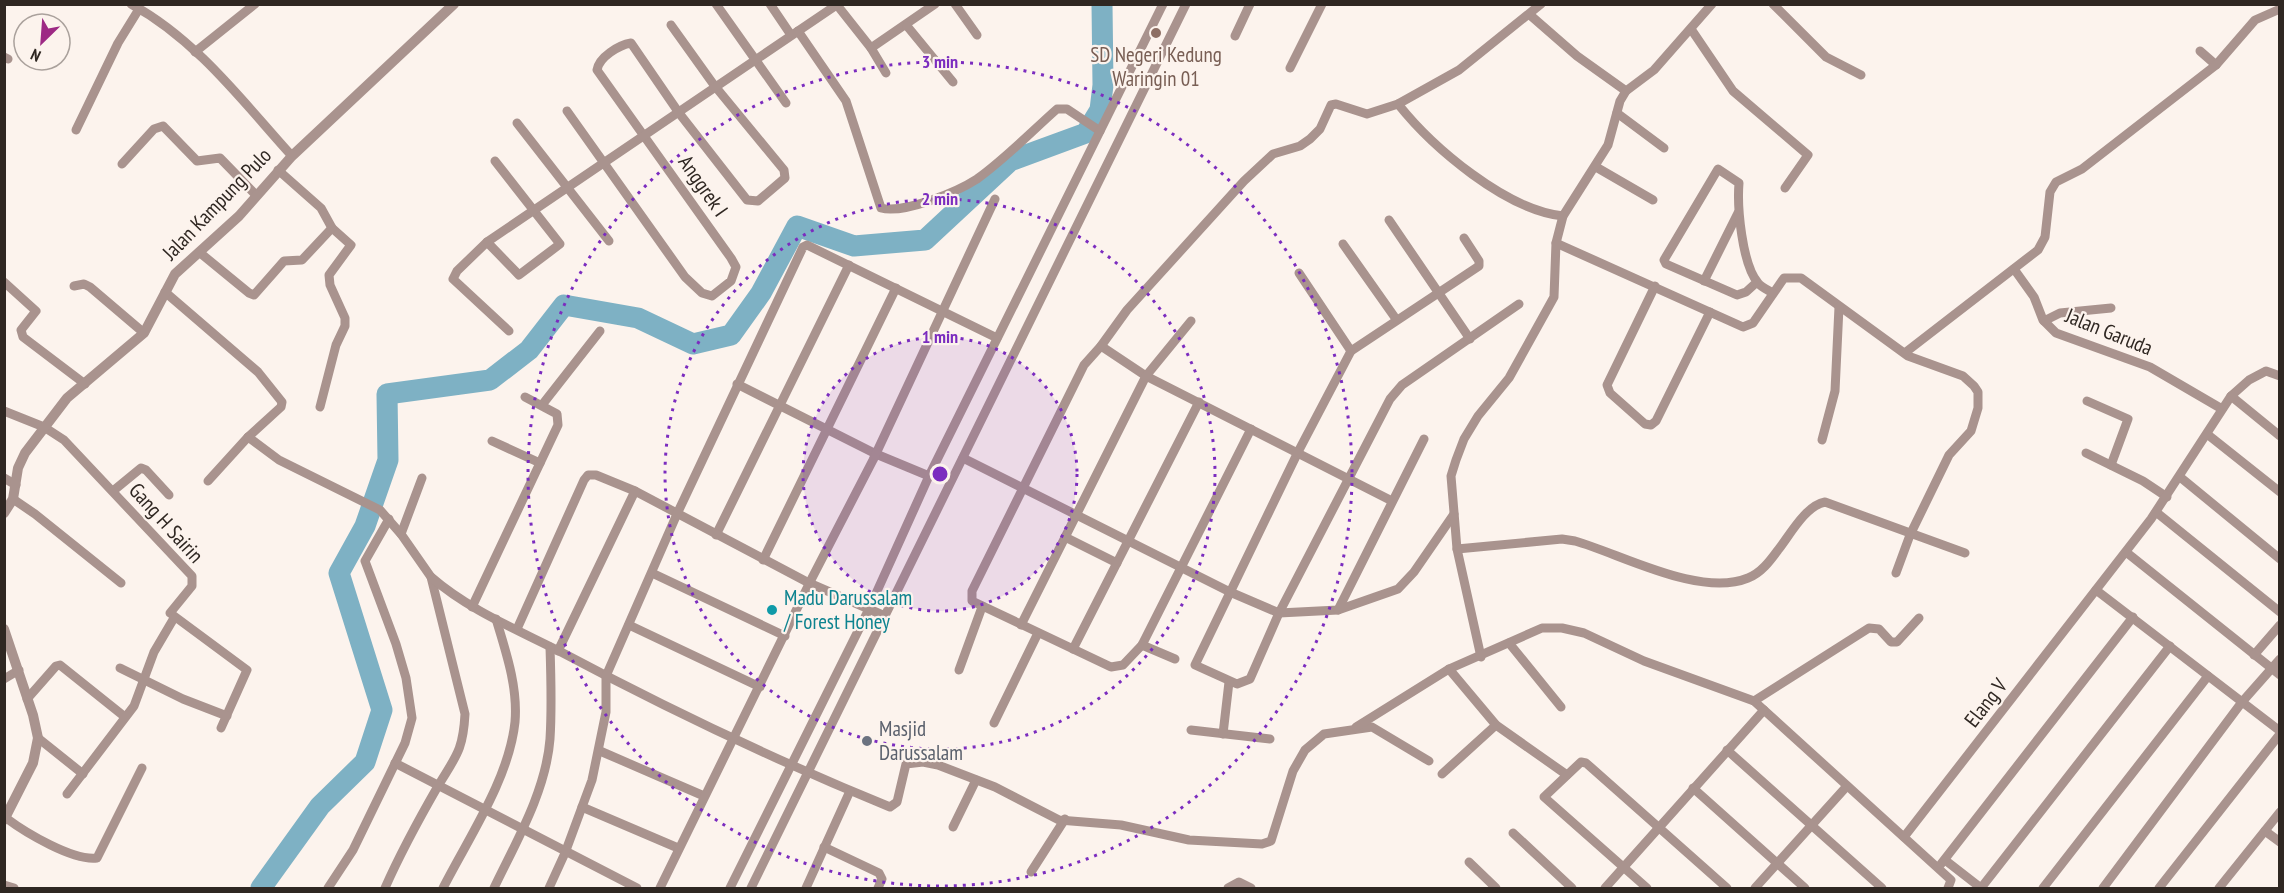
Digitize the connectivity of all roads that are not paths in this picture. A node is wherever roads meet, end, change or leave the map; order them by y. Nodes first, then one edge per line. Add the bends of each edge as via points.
1 (255, 4) edge
2 (454, 4) edge
3 (716, 4) edge
4 (770, 4) edge
5 (819, 4) edge
6 (936, 4) edge
7 (955, 4) edge
8 (1163, 4) edge
9 (1186, 4) edge
10 (1250, 4) edge
11 (1322, 4) edge
12 (1541, 4) edge
13 (1712, 4) edge
14 (1773, 4) edge
15 (837, 5) edge
16 (135, 7) edge
17 (2280, 9) edge
18 (825, 14) junction
19 (1530, 15) junction
20 (671, 25) dead end
21 (907, 26) junction
22 (1691, 29) junction
23 (794, 33) junction
24 (977, 35) dead end
25 (1234, 36) dead end
26 (871, 48) junction
27 (2200, 51) dead end
28 (195, 52) junction
29 (754, 59) junction
30 (2216, 65) junction
31 (1290, 68) dead end
32 (886, 73) dead end
33 (1861, 75) dead end
34 (953, 82) dead end
35 (714, 85) junction
36 (1626, 91) junction
37 (786, 103) dead end
38 (1398, 104) junction
39 (567, 111) dead end
40 (679, 113) junction
41 (1617, 114) junction
42 (517, 123) dead end
43 (76, 129) dead end
44 (1098, 129) junction
45 (645, 135) junction
46 (1094, 142) junction
47 (1664, 148) dead end
48 (1113, 151) junction
49 (292, 156) junction
50 (495, 161) dead end
51 (122, 164) dead end
52 (603, 164) junction
53 (1596, 167) junction
54 (278, 170) junction
55 (568, 186) junction
56 (1785, 188) dead end
57 (255, 194) junction
58 (995, 199) dead end
59 (1653, 200) dead end
60 (536, 211) junction
61 (1739, 212) junction
62 (1563, 216) junction
63 (1389, 220) dead end
64 (332, 228) junction
65 (1464, 238) dead end
66 (487, 242) junction
67 (609, 242) dead end
68 (1556, 243) junction
69 (1343, 244) dead end
70 (199, 252) junction
71 (849, 265) junction
72 (2014, 268) junction
73 (1031, 270) junction
74 (1299, 273) dead end
75 (1050, 279) junction
76 (1704, 281) junction
77 (4, 282) edge
78 (1757, 282) junction
79 (74, 286) dead end
80 (1655, 286) junction
81 (896, 288) junction
82 (165, 292) junction
83 (1437, 293) junction
84 (1773, 293) junction
85 (1519, 304) dead end
86 (1839, 307) junction
87 (2111, 308) dead end
88 (942, 311) junction
89 (1710, 312) junction
90 (1396, 320) junction
91 (1191, 321) dead end
92 (2044, 321) junction
93 (509, 331) dead end
94 (600, 331) dead end
95 (144, 333) junction
96 (998, 338) junction
97 (1470, 339) junction
98 (1101, 346) junction
99 (1351, 351) junction
100 (1906, 352) junction
101 (980, 376) junction
102 (1146, 376) junction
103 (2280, 376) edge
104 (85, 384) junction
105 (737, 384) junction
106 (999, 384) junction
107 (2230, 396) junction
108 (525, 397) dead end
109 (2087, 401) dead end
110 (1199, 402) junction
111 (542, 405) junction
112 (780, 405) junction
113 (320, 407) dead end
114 (2222, 410) junction
115 (4, 411) edge
116 (44, 427) junction
117 (1251, 429) junction
118 (828, 430) junction
119 (2207, 434) junction
120 (2280, 436) edge
121 (248, 437) junction
122 (1424, 439) dead end
123 (1822, 440) dead end
124 (492, 441) dead end
125 (1298, 453) junction
126 (2086, 453) dead end
127 (876, 454) junction
128 (963, 458) junction
129 (540, 463) junction
130 (2111, 465) junction
131 (929, 476) junction
132 (2180, 477) junction
133 (4, 478) edge
134 (422, 478) dead end
135 (1348, 478) junction
136 (208, 481) dead end
137 (16, 485) junction
138 (1024, 488) junction
139 (635, 491) junction
140 (113, 492) junction
141 (2280, 492) edge
142 (169, 495) dead end
143 (2167, 497) junction
144 (13, 499) junction
145 (1392, 501) junction
146 (2156, 512) junction
147 (4, 513) edge
148 (677, 514) junction
149 (1076, 514) junction
150 (1455, 514) junction
151 (389, 519) junction
152 (401, 534) junction
153 (716, 535) junction
154 (1910, 535) junction
155 (1065, 537) junction
156 (1128, 541) junction
157 (1458, 549) junction
158 (2126, 552) junction
159 (1965, 553) dead end
160 (2280, 559) edge
161 (763, 561) junction
162 (1117, 562) junction
163 (1181, 567) junction
164 (652, 573) junction
165 (1896, 573) dead end
166 (431, 577) junction
167 (121, 583) dead end
168 (809, 583) junction
169 (2096, 590) junction
170 (1230, 592) junction
171 (472, 607) junction
172 (982, 607) junction
173 (869, 609) junction
174 (1338, 610) junction
175 (2280, 612) edge
176 (1279, 614) junction
177 (885, 616) junction
178 (2133, 617) junction
179 (174, 618) junction
180 (1919, 618) dead end
181 (496, 619) junction
182 (1021, 625) junction
183 (2280, 625) edge
184 (628, 626) junction
185 (4, 629) edge
186 (517, 629) junction
187 (1038, 633) junction
188 (785, 636) junction
189 (1509, 643) junction
190 (1142, 645) junction
191 (2170, 646) junction
192 (554, 649) junction
193 (1073, 649) junction
194 (2254, 655) junction
195 (1481, 657) junction
196 (1175, 659) dead end
197 (2280, 659) edge
198 (120, 668) dead end
199 (1449, 669) junction
200 (2271, 669) junction
201 (18, 670) junction
202 (959, 670) dead end
203 (2280, 675) edge
204 (606, 676) junction
205 (2208, 676) junction
206 (4, 679) edge
207 (145, 680) junction
208 (1229, 682) junction
209 (760, 687) junction
210 (27, 699) junction
211 (1754, 701) junction
212 (2242, 702) junction
213 (1561, 707) dead end
214 (1764, 710) junction
215 (227, 716) junction
216 (125, 717) junction
217 (994, 723) dead end
218 (1496, 724) junction
219 (221, 729) dead end
220 (1354, 729) junction
221 (1191, 730) dead end
222 (2280, 733) edge
223 (1223, 734) junction
224 (38, 738) junction
225 (734, 739) junction
226 (1270, 739) dead end
227 (1727, 750) junction
228 (600, 751) junction
229 (1429, 761) dead end
230 (395, 763) junction
231 (792, 765) junction
232 (142, 768) dead end
233 (808, 772) junction
234 (83, 774) junction
235 (1442, 774) dead end
236 (1567, 775) junction
237 (976, 780) junction
238 (439, 784) junction
239 (1847, 786) junction
240 (1693, 788) junction
241 (850, 791) junction
242 (67, 794) dead end
243 (704, 796) junction
244 (484, 807) junction
245 (582, 807) junction
246 (2280, 812) edge
247 (5, 819) edge
248 (1065, 819) junction
249 (1812, 825) junction
250 (953, 827) dead end
251 (1658, 827) junction
252 (521, 830) junction
253 (2265, 831) junction
254 (1513, 834) dead end
255 (1904, 837) junction
256 (2280, 842) edge
257 (678, 848) junction
258 (825, 848) junction
259 (565, 853) junction
260 (1469, 862) dead end
261 (1777, 864) junction
262 (1941, 864) junction
263 (1623, 866) junction
264 (1031, 872) dead end
265 (4, 885) edge
266 (14, 888) edge
267 (328, 888) edge
268 (385, 888) edge
269 (443, 888) edge
270 (494, 888) edge
271 (549, 888) edge
272 (637, 888) edge
273 (660, 888) edge
274 (730, 888) edge
275 (750, 888) edge
276 (806, 888) edge
277 (878, 888) edge
278 (1228, 888) edge
279 (1251, 888) edge
280 (1496, 888) edge
281 (1572, 888) edge
282 (1605, 888) edge
283 (1647, 888) edge
284 (1727, 888) edge
285 (1755, 888) edge
286 (1804, 888) edge
287 (1882, 888) edge
288 (1948, 888) edge
289 (2043, 888) edge
290 (2103, 888) edge
291 (2159, 888) edge
292 (2219, 888) edge

1 - 28 street
2 - 49 street, Jalan Kampung Pulo
3 - 29 street
4 - 23 street
5 - 18 street
6 - 21 street
7 - 24 street
8 - 44 street
9 - 48 street
10 - 25 street
11 - 31 street
12 - 19 street
13 - 22 street
14 - 33 street via 1826,57
15 - 18 street
15 - 26 street
16 - 28 street
16 - 43 street
17 - 30 street via 2255,20
18 - 23 street
19 - 36 street
19 - 38 street via 1459,70
20 - 35 street
21 - 26 street
21 - 34 street
22 - 36 street via 1654,70
22 - 56 street via 1733,91 1808,155
23 - 29 street
23 - 44 street via 846,101 881,208 887,210 920,205 976,180 1057,109 1067,109
26 - 32 street
27 - 30 street
28 - 49 street via 243,97
29 - 35 street
29 - 37 street
30 - 72 street via 2087,166 2056,182 2050,192 2043,244
35 - 40 street
35 - 40 street via 784,170 785,178 776,189 759,201 747,200
36 - 41 street
38 - 62 street via 1424,134 1491,187 1536,212
38 - 98 street via 1367,114 1330,105 1320,129 1310,139 1273,154 1244,181 1127,310
39 - 52 street
40 - 45 street
40 - 45 street, Anggrek I via 631,43 608,55 599,62 597,70
41 - 47 street
41 - 53 street via 1608,145
42 - 55 street
44 - 46 street
45 - 52 street
45 - 52 street, Anggrek I via 736,267 731,281 712,296 702,293 686,277
46 - 48 street
46 - 73 street
48 - 75 street
49 - 54 street, Jalan Kampung Pulo
50 - 60 street
51 - 57 street via 154,129 163,126 197,160 220,158
52 - 55 street
53 - 59 street
53 - 62 street
54 - 57 street, Jalan Kampung Pulo
54 - 64 street via 326,214
55 - 60 street
55 - 67 street
57 - 70 street, Jalan Kampung Pulo via 239,216
58 - 88 street
60 - 66 street
60 - 66 street via 560,244 522,278
61 - 76 street
61 - 76 street via 1739,183 1718,169 1664,260
61 - 78 street via 1742,239
62 - 68 street
63 - 83 street
64 - 70 street via 302,260 284,261 254,295
64 - 113 street via 351,246 329,275 345,326
65 - 83 street via 1479,266
66 - 93 street via 453,279
68 - 80 street
68 - 150 street via 1554,297 1509,378 1464,439 1456,460 1451,476
69 - 90 street
70 - 82 street, Jalan Kampung Pulo via 175,274
71 - 81 street
71 - 105 street via 807,245 803,247
71 - 112 street
72 - 92 street via 2034,297
72 - 100 street
73 - 75 street
73 - 96 street
74 - 99 street
75 - 106 street
76 - 78 street via 1737,295
77 - 104 street via 36,311 21,330 23,337
78 - 84 street
79 - 95 street via 90,287
80 - 89 street
80 - 89 street via 1608,385 1610,393 1645,424 1656,421
81 - 88 street
81 - 118 street
82 - 95 street, Jalan Kampung Pulo
82 - 121 street via 258,372 282,402
83 - 90 street
83 - 97 street
84 - 86 street via 1784,278 1797,277
84 - 89 street via 1747,327
85 - 97 street
86 - 100 street
86 - 123 street via 1834,391
87 - 92 street, Jalan Garuda via 2060,313
88 - 96 street
88 - 127 street
90 - 99 street
91 - 102 street
92 - 114 street, Jalan Garuda via 2056,333 2150,368
94 - 111 street
95 - 104 street, Jalan Kampung Pulo
96 - 101 street
97 - 135 street via 1395,392
98 - 102 street
98 - 138 street via 1077,375
99 - 125 street
100 - 154 street via 1963,376 1974,386 1978,400 1971,431 1949,455
101 - 106 street
101 - 131 street
102 - 110 street
102 - 149 street
103 - 107 street via 2266,371
104 - 116 street, Jalan Kampung Pulo
105 - 112 street
105 - 148 street
106 - 128 street
107 - 114 street, Elang V
107 - 120 street
108 - 111 street
109 - 130 street via 2128,419
110 - 117 street
110 - 156 street
111 - 129 street via 560,420
112 - 118 street
112 - 153 street
114 - 119 street, Elang V
115 - 116 street, Gang H Sairin
116 - 137 street, Jalan Kampung Pulo via 21,460
116 - 140 street, Gang H Sairin via 64,440
117 - 125 street
117 - 163 street
118 - 127 street
118 - 161 street
119 - 132 street, Elang V
119 - 141 street
121 - 136 street
121 - 151 street via 279,460 380,510
122 - 145 street
124 - 129 street
125 - 135 street
125 - 170 street
126 - 130 street
127 - 131 street
127 - 168 street
128 - 138 street
128 - 177 street
129 - 171 street
130 - 143 street
131 - 173 street
132 - 143 street, Elang V
132 - 160 street
133 - 137 street
134 - 152 street
135 - 145 street
135 - 176 street
137 - 144 street, Jalan Kampung Pulo
138 - 149 street
138 - 172 street via 972,591 972,601
139 - 148 street
139 - 186 street via 596,475 584,480
139 - 192 street
140 - 142 street via 141,468
140 - 179 street, Gang H Sairin via 192,576 192,586 170,610
143 - 146 street, Elang V
144 - 147 street, Jalan Kampung Pulo
144 - 167 street
145 - 174 street
146 - 158 street, Elang V
146 - 175 street
148 - 153 street
148 - 164 street
149 - 155 street
149 - 156 street
150 - 157 street
150 - 174 street via 1398,589
151 - 152 street
151 - 230 street via 365,561 396,644 412,708 410,728
152 - 166 street
153 - 161 street
154 - 157 street via 1832,502 1818,503 1758,572 1741,580 1718,583 1670,574 1575,540
154 - 159 street
154 - 165 street
155 - 162 street
155 - 182 street
156 - 162 street
156 - 163 street
157 - 195 street
158 - 169 street, Elang V
158 - 194 street
161 - 168 street
162 - 193 street
163 - 170 street
163 - 190 street
164 - 184 street
164 - 188 street
166 - 171 street
166 - 238 street via 465,714 460,748
168 - 173 street
168 - 188 street
169 - 178 street
169 - 255 street, Elang V
170 - 176 street
170 - 208 street via 1195,665
171 - 181 street
172 - 182 street
172 - 202 street
173 - 177 street
173 - 231 street
174 - 176 street
176 - 208 street via 1250,679 1242,684
177 - 233 street
178 - 191 street
178 - 262 street
179 - 207 street via 154,652
179 - 215 street via 247,670
180 - 211 street via 1897,642 1891,642 1879,629 1869,628
181 - 186 street
181 - 244 street via 511,670 515,720 504,773
182 - 187 street
183 - 194 street
184 - 204 street
184 - 209 street
185 - 201 street
186 - 192 street
187 - 193 street
187 - 217 street
188 - 209 street
189 - 195 street
189 - 211 street via 1542,628 1584,633 1644,661
189 - 213 street
190 - 193 street via 1115,668
190 - 196 street
191 - 205 street
191 - 262 street via 1981,888
192 - 204 street
192 - 252 street via 550,740 536,794
194 - 200 street
195 - 199 street
197 - 200 street
198 - 207 street
199 - 218 street
199 - 220 street
200 - 203 street
200 - 212 street
201 - 206 street
201 - 210 street
204 - 225 street
204 - 228 street
205 - 212 street
205 - 289 street
207 - 215 street
207 - 216 street
208 - 223 street
209 - 225 street
210 - 216 street via 60,665
210 - 224 street
211 - 214 street
212 - 222 street
212 - 290 street
214 - 227 street
214 - 239 street
215 - 219 street
216 - 234 street
218 - 235 street
218 - 236 street
220 - 229 street via 1372,727
220 - 248 street via 1324,734 1305,750 1293,771 1271,841 1262,844 1189,840 1121,825
221 - 223 street
222 - 291 street
223 - 226 street
224 - 234 street
224 - 247 street via 33,764
225 - 231 street
225 - 243 street
227 - 240 street
227 - 249 street
228 - 243 street
228 - 245 street
230 - 238 street
230 - 267 street via 353,850
231 - 233 street
231 - 274 street
232 - 247 street via 97,858 73,854
233 - 241 street
233 - 275 street
234 - 242 street
236 - 251 street via 1581,762 1586,763
236 - 263 street via 1544,797
237 - 241 street via 923,762 910,762 904,767 894,806
237 - 248 street via 1054,818
237 - 250 street
238 - 244 street
238 - 268 street
239 - 249 street
239 - 255 street
240 - 251 street
240 - 261 street
241 - 258 street
243 - 257 street
244 - 252 street
244 - 269 street
245 - 257 street
245 - 259 street
246 - 253 street
248 - 264 street
249 - 261 street
249 - 287 street
251 - 263 street
251 - 284 street
252 - 259 street
252 - 270 street
253 - 256 street
253 - 292 street
254 - 281 street
255 - 262 street
257 - 273 street
258 - 276 street
258 - 277 street via 879,873 882,879
259 - 271 street
259 - 272 street
260 - 280 street
261 - 285 street
261 - 286 street
262 - 288 street via 1951,880
263 - 282 street
263 - 283 street
265 - 266 street
278 - 279 street via 1239,882

